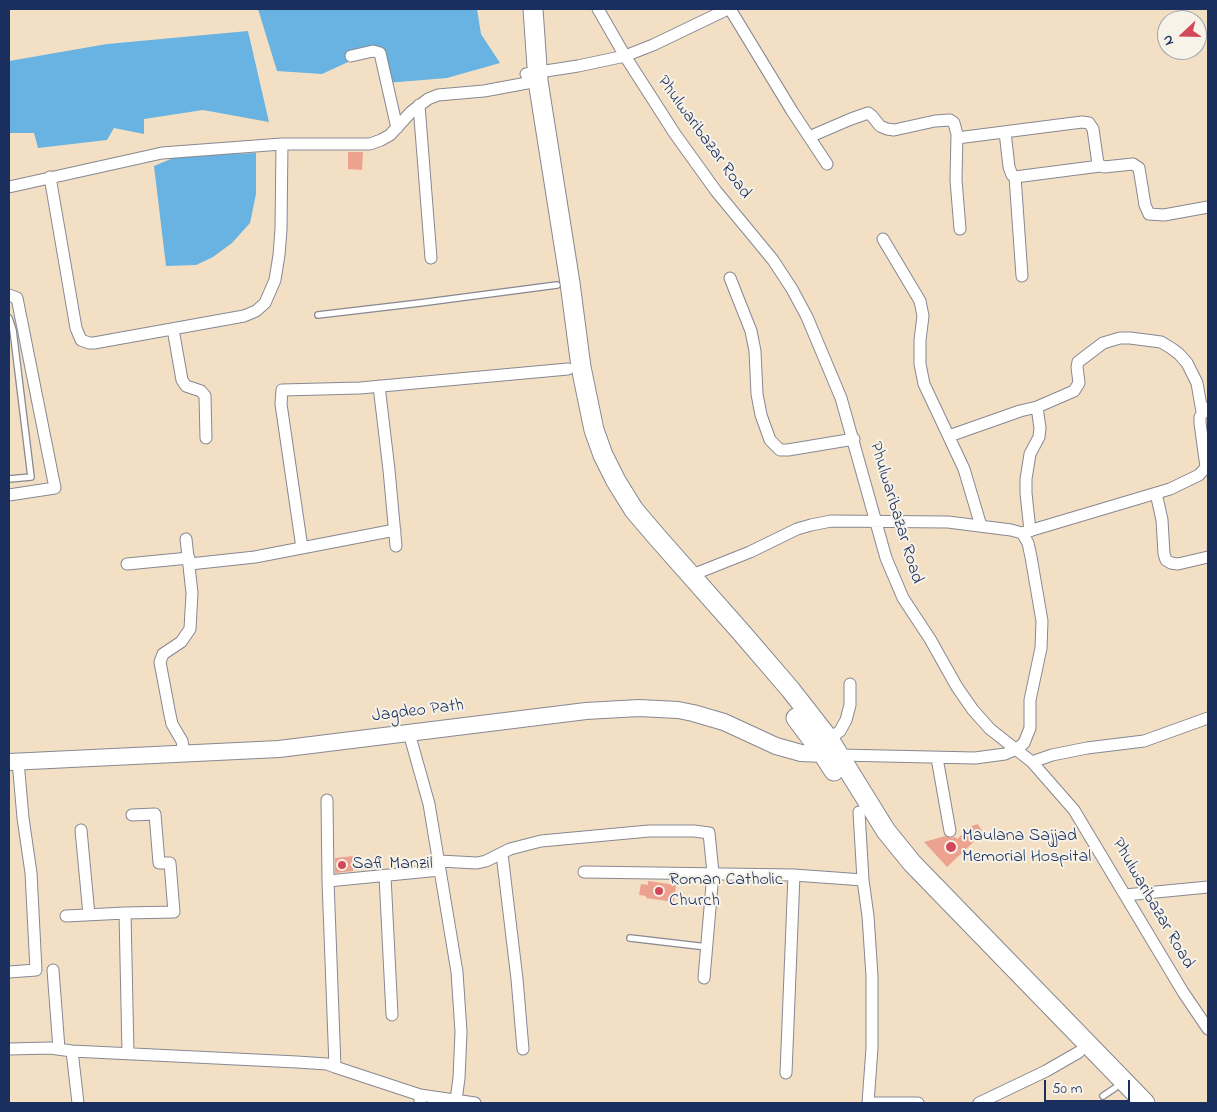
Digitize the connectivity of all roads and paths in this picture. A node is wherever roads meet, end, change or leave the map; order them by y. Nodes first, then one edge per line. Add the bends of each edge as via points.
1 (520, 9) edge
2 (533, 9) edge
3 (598, 9) edge
4 (729, 9) edge
5 (351, 56) dead end
6 (625, 56) junction
7 (532, 77) junction
8 (419, 105) junction
9 (397, 128) junction
10 (1006, 132) junction
11 (809, 137) junction
12 (957, 138) junction
13 (282, 144) junction
14 (828, 164) dead end
15 (1100, 166) junction
16 (50, 177) junction
17 (1015, 177) junction
18 (9, 187) edge
19 (551, 206) junction
20 (1208, 206) edge
21 (960, 229) dead end
22 (883, 239) dead end
23 (431, 258) dead end
24 (1022, 276) dead end
25 (730, 278) dead end
26 (557, 285) junction
27 (9, 295) edge
28 (318, 315) dead end
29 (9, 318) edge
30 (173, 329) junction
31 (568, 369) junction
32 (380, 386) junction
33 (1037, 407) junction
34 (1205, 410) edge
35 (949, 436) junction
36 (206, 438) dead end
37 (854, 439) junction
38 (9, 479) edge
39 (1156, 493) junction
40 (9, 495) edge
41 (876, 522) junction
42 (981, 526) junction
43 (395, 530) junction
44 (1026, 532) junction
45 (186, 539) dead end
46 (396, 546) dead end
47 (302, 548) junction
48 (1208, 557) edge
49 (189, 561) junction
50 (127, 564) dead end
51 (692, 576) junction
52 (714, 610) junction
53 (850, 684) dead end
54 (1208, 718) edge
55 (409, 733) junction
56 (830, 750) junction
57 (1017, 750) junction
58 (184, 753) junction
59 (937, 758) junction
60 (13, 761) edge
61 (1032, 762) junction
62 (327, 800) dead end
63 (859, 812) junction
64 (132, 815) dead end
65 (81, 830) dead end
66 (950, 831) dead end
67 (502, 854) junction
68 (439, 866) junction
69 (584, 872) dead end
70 (713, 873) junction
71 (384, 876) junction
72 (794, 876) junction
73 (863, 880) junction
74 (328, 881) junction
75 (1208, 888) edge
76 (930, 891) junction
77 (1125, 895) junction
78 (125, 913) junction
79 (89, 915) junction
80 (66, 916) dead end
81 (630, 938) dead end
82 (707, 947) junction
83 (53, 970) dead end
84 (9, 972) edge
85 (704, 978) dead end
86 (392, 1014) dead end
87 (1208, 1029) edge
88 (9, 1049) edge
89 (59, 1049) junction
90 (523, 1049) dead end
91 (72, 1051) junction
92 (1079, 1052) junction
93 (128, 1053) junction
94 (335, 1067) junction
95 (786, 1073) dead end
96 (420, 1099) edge
97 (456, 1100) junction
98 (78, 1103) edge
99 (476, 1103) edge
100 (868, 1103) edge
101 (918, 1103) edge
102 (979, 1103) edge
103 (1130, 1103) edge
104 (1145, 1103) edge

1 - 7 highway
2 - 7 highway
3 - 6 street, Phulwaribazar Road
4 - 6 street
4 - 11 street
5 - 9 street via 373,51 380,53
6 - 7 street
6 - 37 street, Phulwaribazar Road via 680,141 792,289 831,371
7 - 8 street via 484,91 438,95
7 - 19 highway
8 - 9 street
8 - 23 street
9 - 13 street via 370,144
10 - 12 street
10 - 15 street via 1089,123
10 - 17 street via 1009,167
11 - 12 street via 868,113 880,126 894,130 950,120 956,127
11 - 14 street
12 - 21 street via 956,189
13 - 16 street via 162,153
13 - 30 street via 279,255 275,280 265,303 244,316
15 - 17 street
15 - 20 street via 1136,165 1149,214 1164,215
16 - 18 street
16 - 30 street via 72,312 81,340 94,344
17 - 24 street
19 - 26 highway
19 - 51 highway via 588,404 603,456 634,510
22 - 35 street via 920,301 923,316 920,340 922,376
25 - 37 street via 751,331 757,394 770,440 780,450 788,450
26 - 28 lane
26 - 31 highway
27 - 40 street via 17,298 55,488
29 - 38 lane via 31,477
30 - 36 street via 183,382 205,396
31 - 32 street
31 - 52 highway via 582,434 605,487 624,517
32 - 43 street
32 - 47 street via 282,390 281,404
33 - 34 street via 1078,387 1078,362 1097,346 1109,340 1130,338 1161,342 1179,354 1197,383
33 - 35 street
33 - 44 street via 1040,428 1030,454 1026,479
34 - 39 street via 1200,423 1206,467 1190,480
35 - 42 street via 969,482
37 - 41 street, Phulwaribazar Road
39 - 44 street
39 - 48 street via 1166,560 1178,564
41 - 42 street via 948,522
41 - 51 street via 842,520 811,524
41 - 57 street, Phulwaribazar Road via 886,558 903,598 957,687 981,720
42 - 44 street
43 - 46 street
43 - 47 street
44 - 57 street via 1041,608 1042,634 1030,700 1030,728
45 - 49 street
47 - 49 street via 255,557
49 - 50 street
49 - 58 street via 190,629 182,642 163,654 160,662 172,724 182,741
51 - 52 highway
52 - 56 highway via 780,697
53 - 56 street via 846,720
54 - 61 street via 1144,741 1088,748
55 - 56 main road, Jagdeo Path via 586,711 639,708 692,713 724,722 776,746 801,753
55 - 58 main road, Jagdeo Path via 279,749
55 - 68 street via 429,804
56 - 59 street
56 - 63 highway
56 - 76 highway
57 - 59 street via 992,756
57 - 61 street, Phulwaribazar Road
58 - 60 main road, Jagdeo Path
59 - 66 street
60 - 84 street via 31,873 36,970
61 - 77 street, Phulwaribazar Road via 1074,810
62 - 74 street
63 - 73 street
63 - 76 highway via 902,871
64 - 78 street via 155,814 159,864 170,863 174,912
65 - 79 street
67 - 68 street via 478,863
67 - 70 street via 541,841 649,831 694,831 709,833
67 - 90 street
68 - 71 street
68 - 97 street via 452,934 460,1003 461,1057
69 - 70 street
70 - 72 street
70 - 82 street
71 - 74 street
71 - 86 street
72 - 73 street
72 - 95 street
73 - 100 street via 872,976
74 - 94 street
75 - 77 street
76 - 92 highway
76 - 104 highway
77 - 87 street, Phulwaribazar Road
78 - 79 street
78 - 93 street
79 - 80 street
81 - 82 lane
82 - 85 street
83 - 89 street
88 - 89 street
89 - 91 street
91 - 93 street
91 - 98 street
92 - 102 street
92 - 103 highway via 1109,1092
93 - 94 street via 328,1064
94 - 96 street
96 - 97 street
97 - 99 street
100 - 101 street

